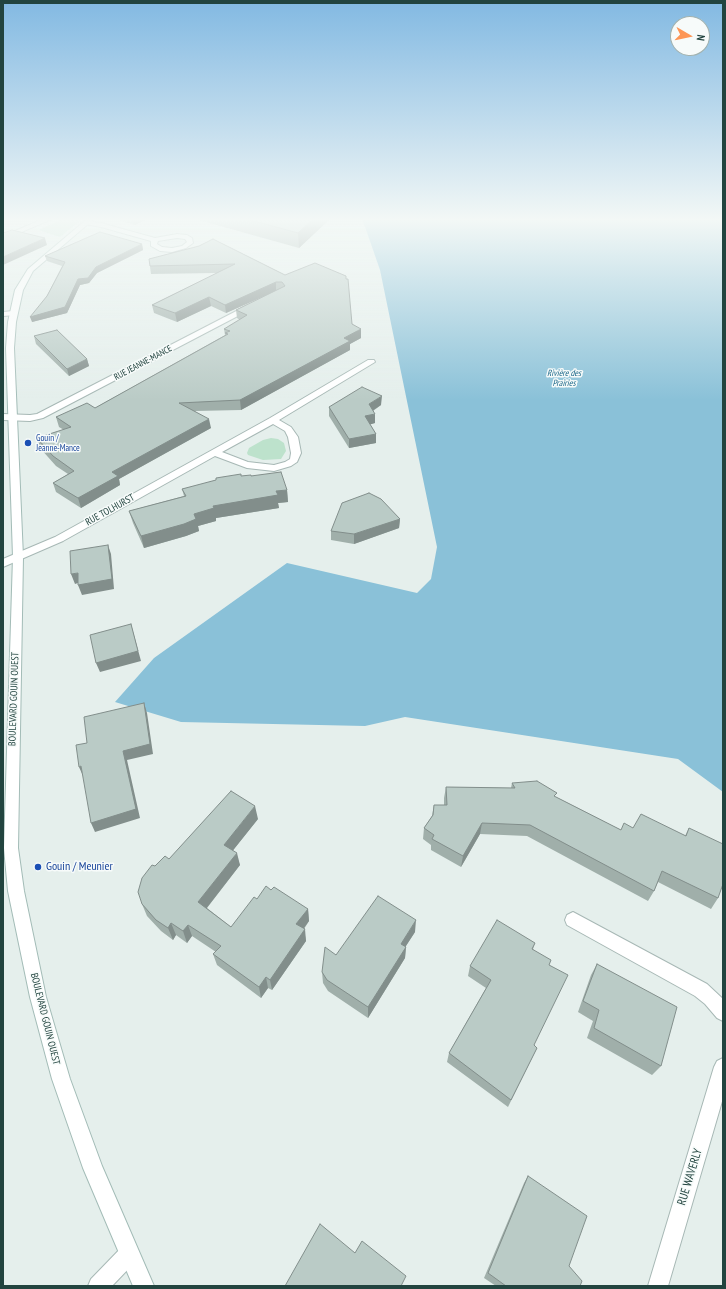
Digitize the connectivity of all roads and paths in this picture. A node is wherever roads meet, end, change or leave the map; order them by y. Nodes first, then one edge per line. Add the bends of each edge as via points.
1 (25, 279) edge
2 (261, 302) edge
3 (13, 313) junction
4 (3, 314) edge
5 (371, 362) dead end
6 (8, 417) edge
7 (272, 420) junction
8 (214, 452) junction
9 (18, 557) junction
10 (3, 563) edge
11 (7, 836) edge
12 (573, 920) dead end
13 (723, 1012) edge
14 (723, 1067) edge
15 (129, 1254) junction
16 (98, 1286) edge
17 (144, 1286) edge
18 (658, 1286) edge

1 - 3 street, BOULEVARD GOUIN OUEST via 19,290
2 - 6 street, RUE JEANNE-MANCE via 40,416
3 - 4 street
3 - 6 street, BOULEVARD GOUIN OUEST
5 - 7 street, RUE TOLHURST
6 - 9 street, BOULEVARD GOUIN OUEST
7 - 8 street, RUE TOLHURST
7 - 8 street via 288,429 293,436 296,453 294,460 288,464 274,468 247,465
8 - 9 street, RUE TOLHURST via 51,543
9 - 10 street, RUE TOLHURST
9 - 11 street, BOULEVARD GOUIN OUEST
11 - 15 street, BOULEVARD GOUIN OUEST via 38,997 53,1053 90,1160
12 - 13 street via 700,990
14 - 18 street, RUE WAVERLY
15 - 16 street
15 - 17 street, BOULEVARD GOUIN OUEST

